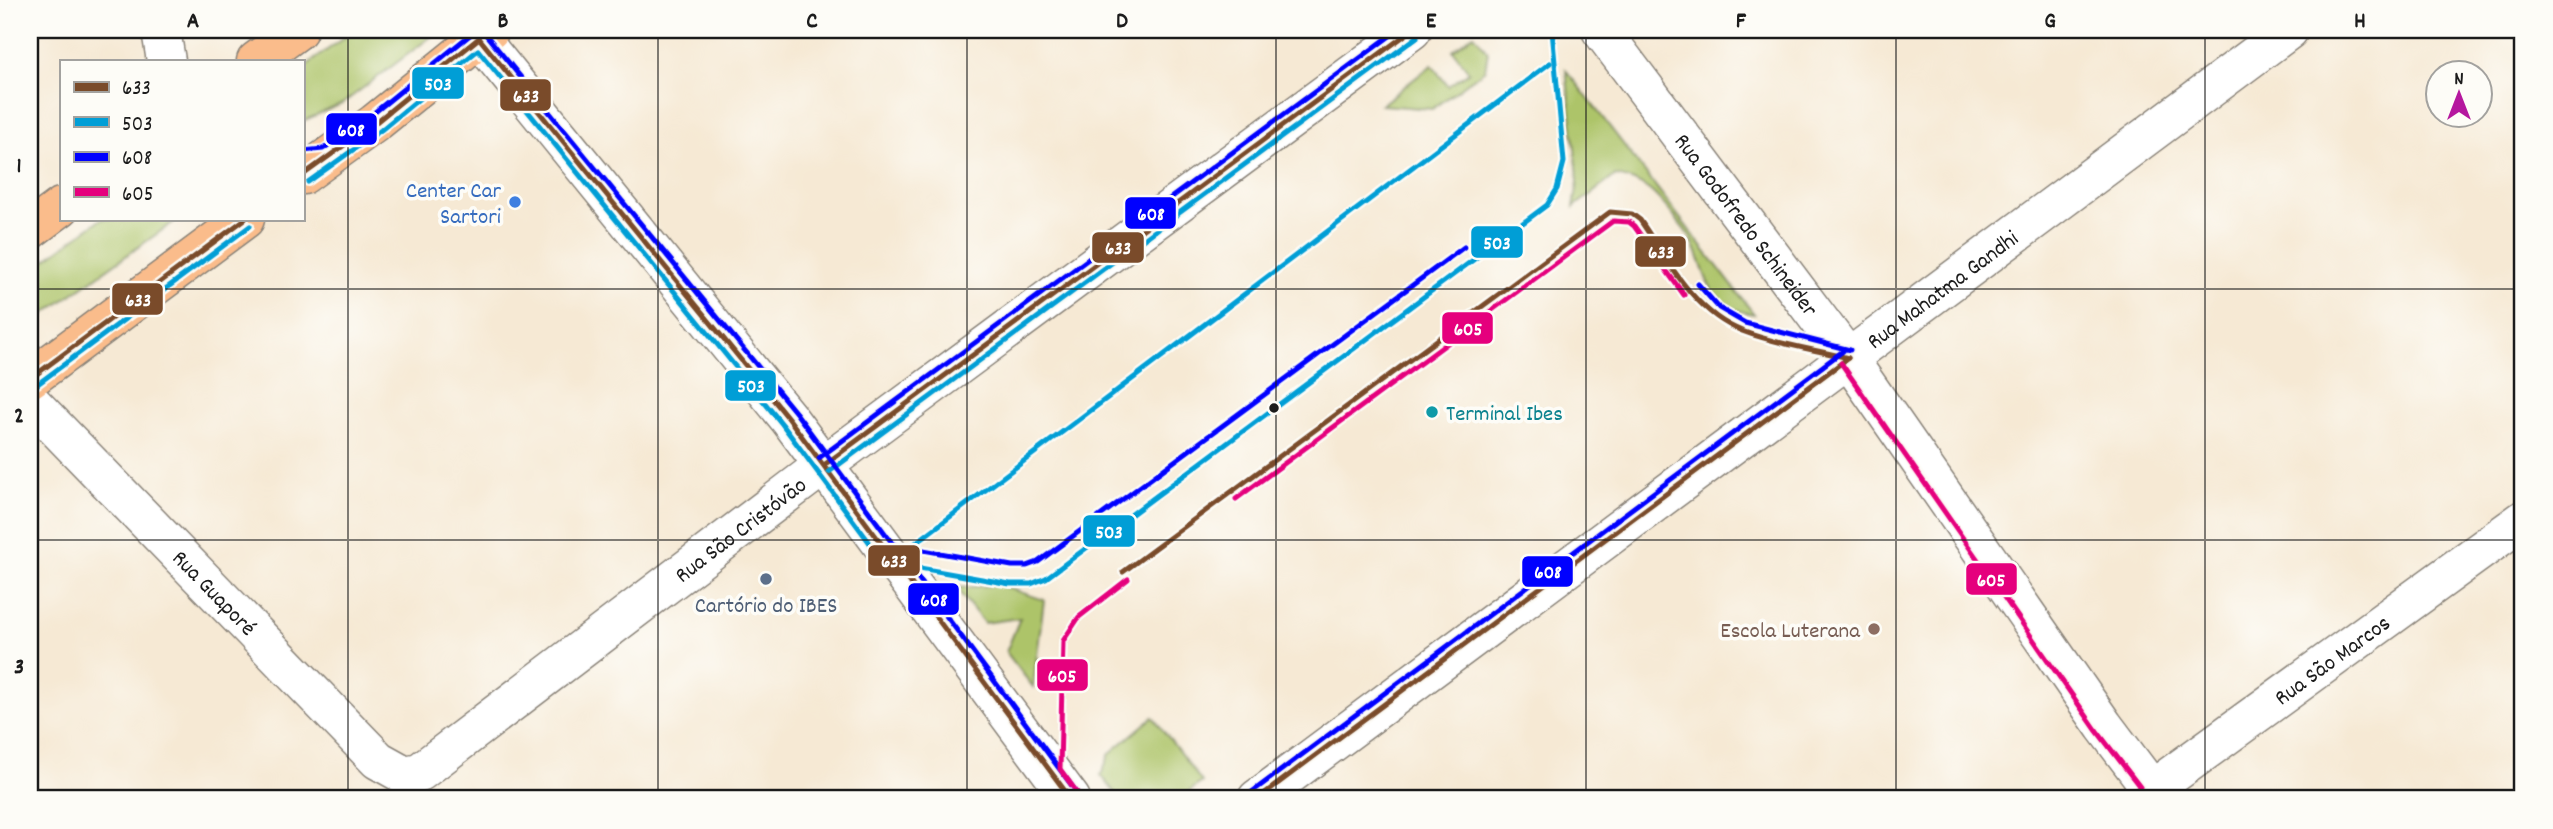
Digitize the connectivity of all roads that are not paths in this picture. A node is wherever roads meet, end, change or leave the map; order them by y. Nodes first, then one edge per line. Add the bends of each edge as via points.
1 (161, 30) edge
2 (298, 30) edge
3 (1412, 30) edge
4 (1601, 30) edge
5 (2289, 30) edge
6 (484, 34) edge
7 (166, 60) edge
8 (257, 60) edge
9 (311, 164) edge
10 (60, 208) edge
11 (244, 220) edge
12 (30, 230) edge
13 (1848, 358) junction
14 (30, 379) edge
15 (30, 401) edge
16 (824, 465) junction
17 (2523, 520) edge
18 (405, 775) joint
19 (2150, 796) edge
20 (1071, 799) edge
21 (1257, 799) edge

1 - 7 street
2 - 8 main road
3 - 16 street, Rua São Cristóvão
4 - 13 street, Rua Godofredo Schineider
5 - 13 street, Rua Mahatma Gandhi
6 - 9 main road via 375,123
6 - 16 street
10 - 12 main road
11 - 14 main road
13 - 19 street, Rua Godofredo Schineider
13 - 21 street, Rua Mahatma Gandhi
15 - 18 street, Rua Guaporé via 378,760
16 - 18 street, Rua São Cristóvão via 420,772
16 - 20 street
17 - 19 street, Rua São Marcos

